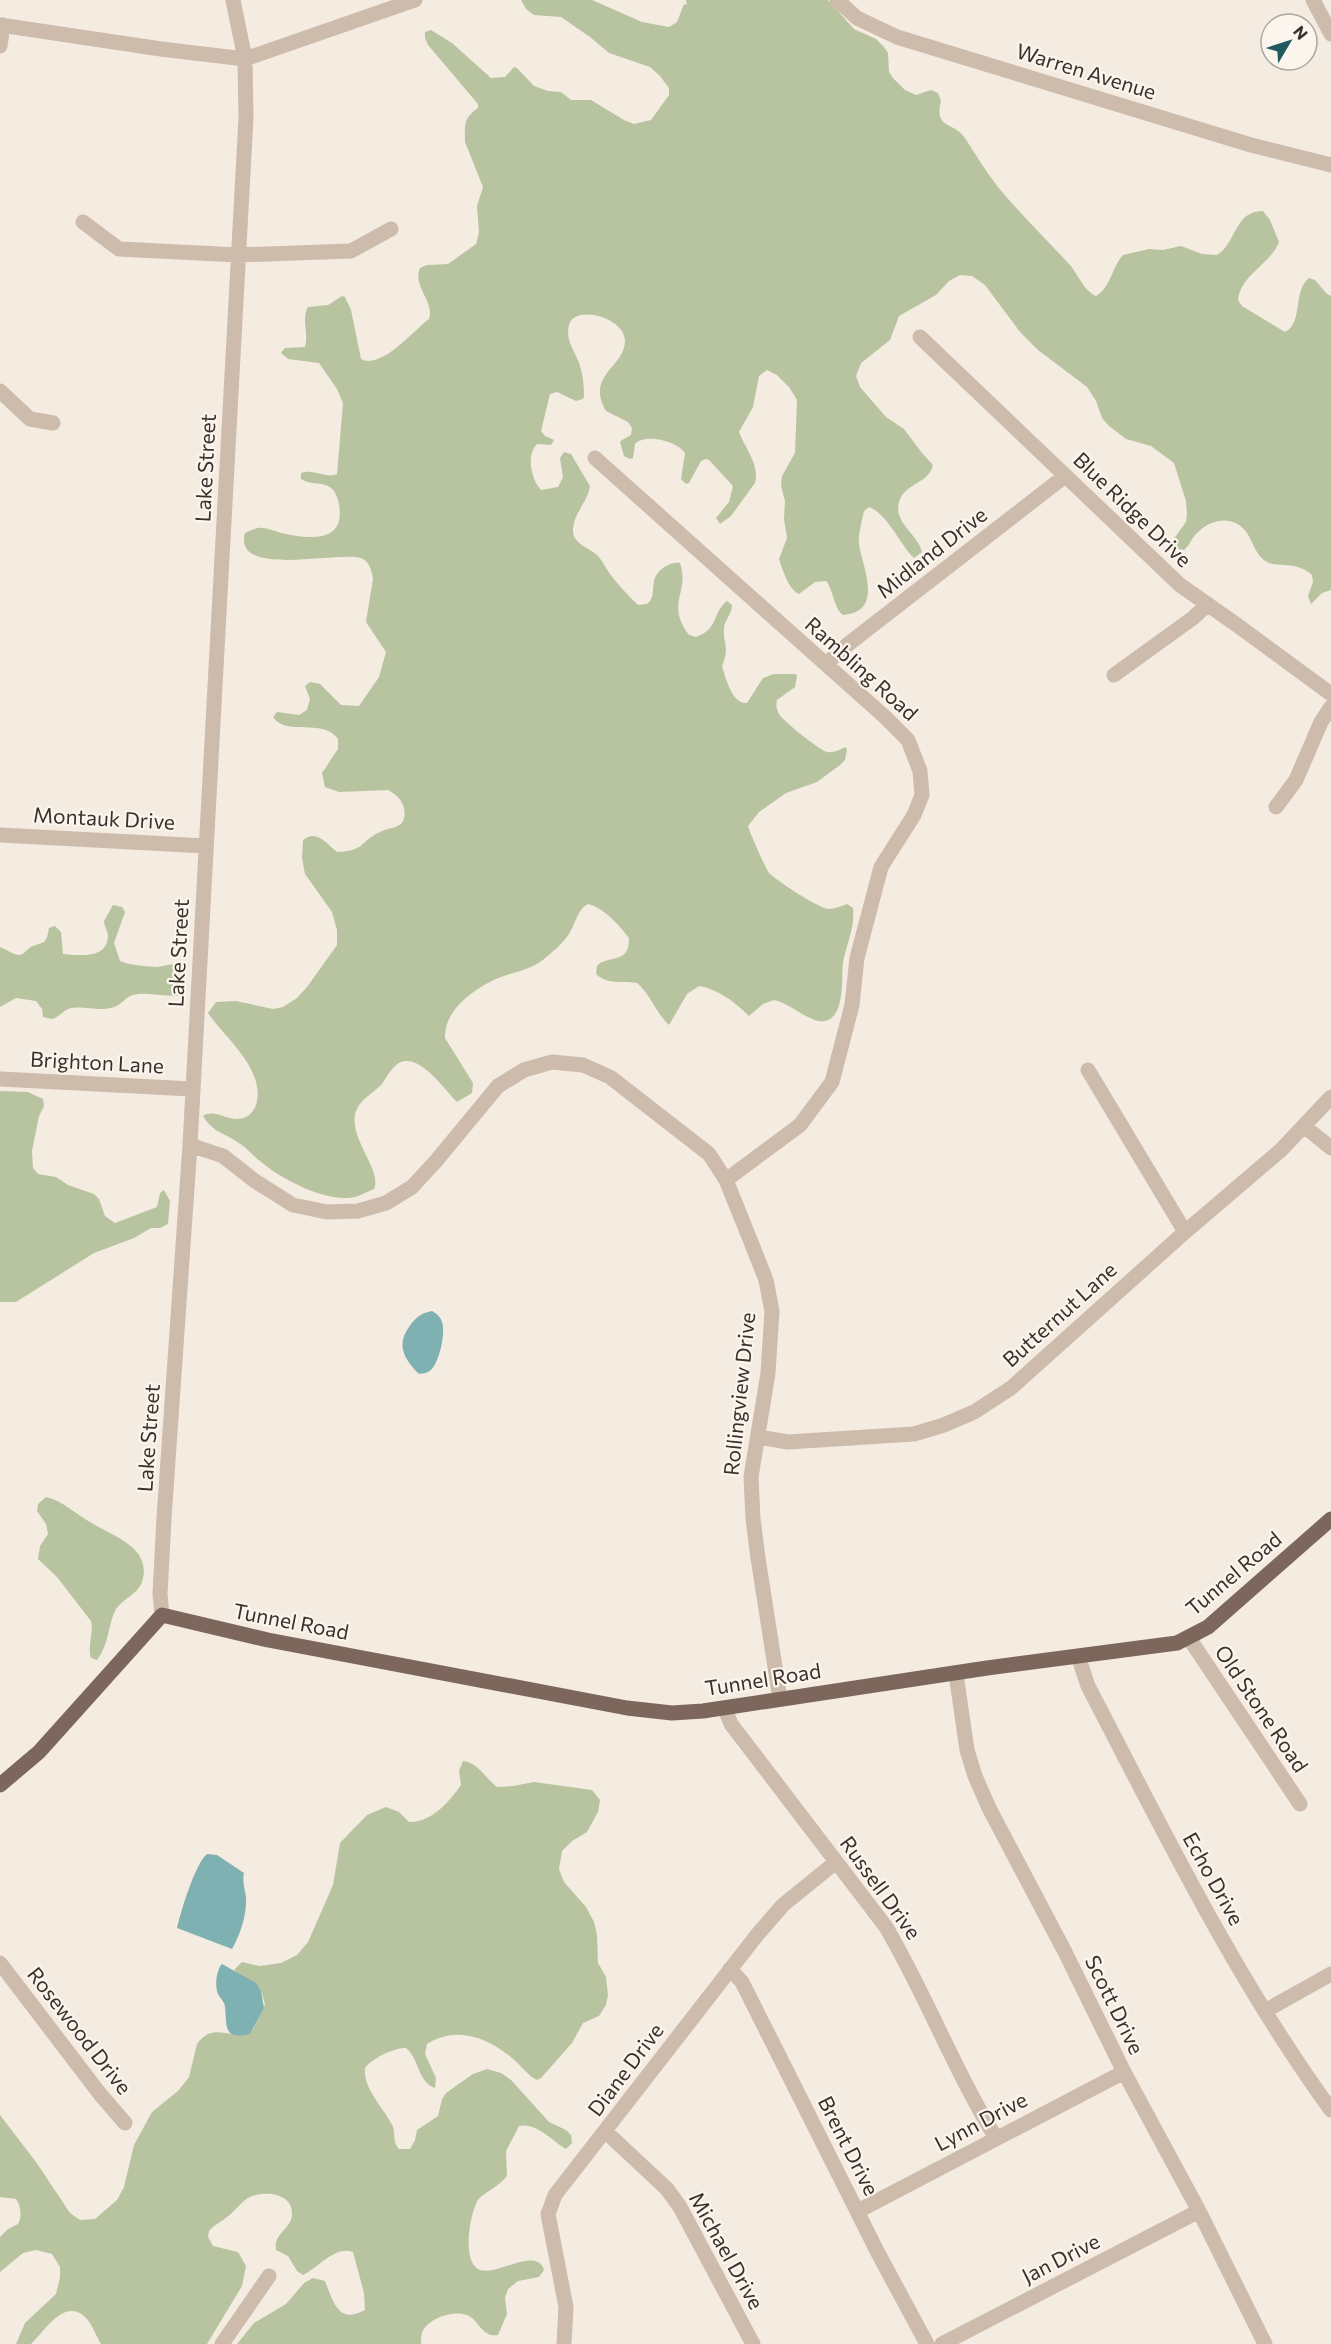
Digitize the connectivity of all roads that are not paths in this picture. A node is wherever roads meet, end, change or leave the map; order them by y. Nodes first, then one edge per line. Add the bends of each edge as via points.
1 (233, 0) edge
2 (416, 0) edge
3 (837, 0) edge
4 (1313, 0) edge
5 (2, 25) edge
6 (1331, 34) edge
7 (0, 46) edge
8 (245, 59) junction
9 (1331, 165) edge
10 (83, 222) dead end
11 (391, 229) dead end
12 (238, 255) junction
13 (920, 337) dead end
14 (0, 391) edge
15 (53, 423) dead end
16 (595, 459) dead end
17 (1065, 476) junction
18 (1208, 604) junction
19 (826, 664) junction
20 (1114, 675) dead end
21 (1331, 694) edge
22 (1331, 706) edge
23 (1276, 807) dead end
24 (0, 835) edge
25 (206, 846) junction
26 (1088, 1070) dead end
27 (0, 1079) edge
28 (192, 1089) junction
29 (1331, 1097) edge
30 (1305, 1127) junction
31 (190, 1144) junction
32 (1331, 1148) edge
33 (726, 1180) junction
34 (1185, 1232) junction
35 (759, 1437) junction
36 (1331, 1519) edge
37 (162, 1615) junction
38 (1189, 1638) junction
39 (1078, 1656) junction
40 (956, 1674) junction
41 (780, 1699) junction
42 (725, 1709) junction
43 (0, 1785) edge
44 (1300, 1804) dead end
45 (836, 1862) junction
46 (0, 1963) edge
47 (730, 1969) junction
48 (1331, 1974) edge
49 (1265, 2011) junction
50 (1124, 2072) junction
51 (1331, 2110) edge
52 (125, 2123) dead end
53 (606, 2132) junction
54 (996, 2138) junction
55 (858, 2211) junction
56 (1199, 2211) junction
57 (269, 2276) dead end
58 (222, 2344) edge
59 (564, 2344) edge
60 (753, 2344) edge
61 (927, 2344) edge
62 (942, 2344) edge
63 (1265, 2344) edge

1 - 8 street, Lake Street
2 - 8 street
3 - 9 street, Warren Avenue via 857,18 897,37 1251,145
4 - 6 street
5 - 7 street
5 - 8 street
8 - 12 street, Lake Street via 246,118
10 - 12 street via 119,249
11 - 12 street via 351,251
12 - 25 street, Lake Street
13 - 17 street, Blue Ridge Drive
14 - 15 street via 30,419
16 - 19 street, Rambling Road
17 - 18 street, Blue Ridge Drive via 1180,585
17 - 19 street, Midland Drive
18 - 20 street
18 - 21 street, Blue Ridge Drive
19 - 33 street, Rambling Road via 908,740 920,771 922,795 881,867 857,958 852,1005 832,1082 800,1125
22 - 23 street via 1296,780
24 - 25 street, Montauk Drive
25 - 28 street, Lake Street
26 - 34 street
27 - 28 street, Brighton Lane
28 - 31 street, Lake Street
29 - 30 street, Butternut Lane
30 - 32 street
30 - 34 street, Butternut Lane
31 - 33 street, Rollingview Drive via 223,1156 293,1205 327,1212 358,1211 386,1203 412,1187 498,1086 524,1070 552,1062 583,1065 610,1077 710,1154
31 - 37 street, Lake Street via 164,1518
33 - 35 street, Rollingview Drive via 766,1280 772,1311
34 - 35 street, Butternut Lane via 1011,1388 974,1412 914,1434 788,1442
35 - 41 street, Rollingview Drive via 751,1477 753,1519
36 - 38 main road, Tunnel Road via 1208,1627
37 - 42 main road, Tunnel Road via 247,1636 627,1708 672,1713
37 - 43 main road via 46,1746
38 - 39 main road, Tunnel Road via 1177,1643
38 - 44 street, Old Stone Road
39 - 40 main road, Tunnel Road
39 - 49 street, Echo Drive via 1088,1686 1158,1822
40 - 41 main road, Tunnel Road
40 - 50 street, Scott Drive via 967,1750 975,1776
41 - 42 main road, Tunnel Road
42 - 45 street, Russell Drive via 731,1724
45 - 47 street, Diane Drive via 783,1905
45 - 54 street, Russell Drive via 886,1927
46 - 52 street, Rosewood Drive
47 - 53 street, Diane Drive
47 - 55 street, Brent Drive via 742,1982
48 - 49 street
49 - 51 street, Echo Drive
50 - 54 street, Lynn Drive
50 - 56 street, Scott Drive
53 - 59 street, Diane Drive via 555,2195 548,2214 566,2307
53 - 60 street, Michael Drive via 667,2189 680,2207
54 - 55 street, Lynn Drive
55 - 61 street, Brent Drive
56 - 62 street, Jan Drive
56 - 63 street, Scott Drive
57 - 58 street

